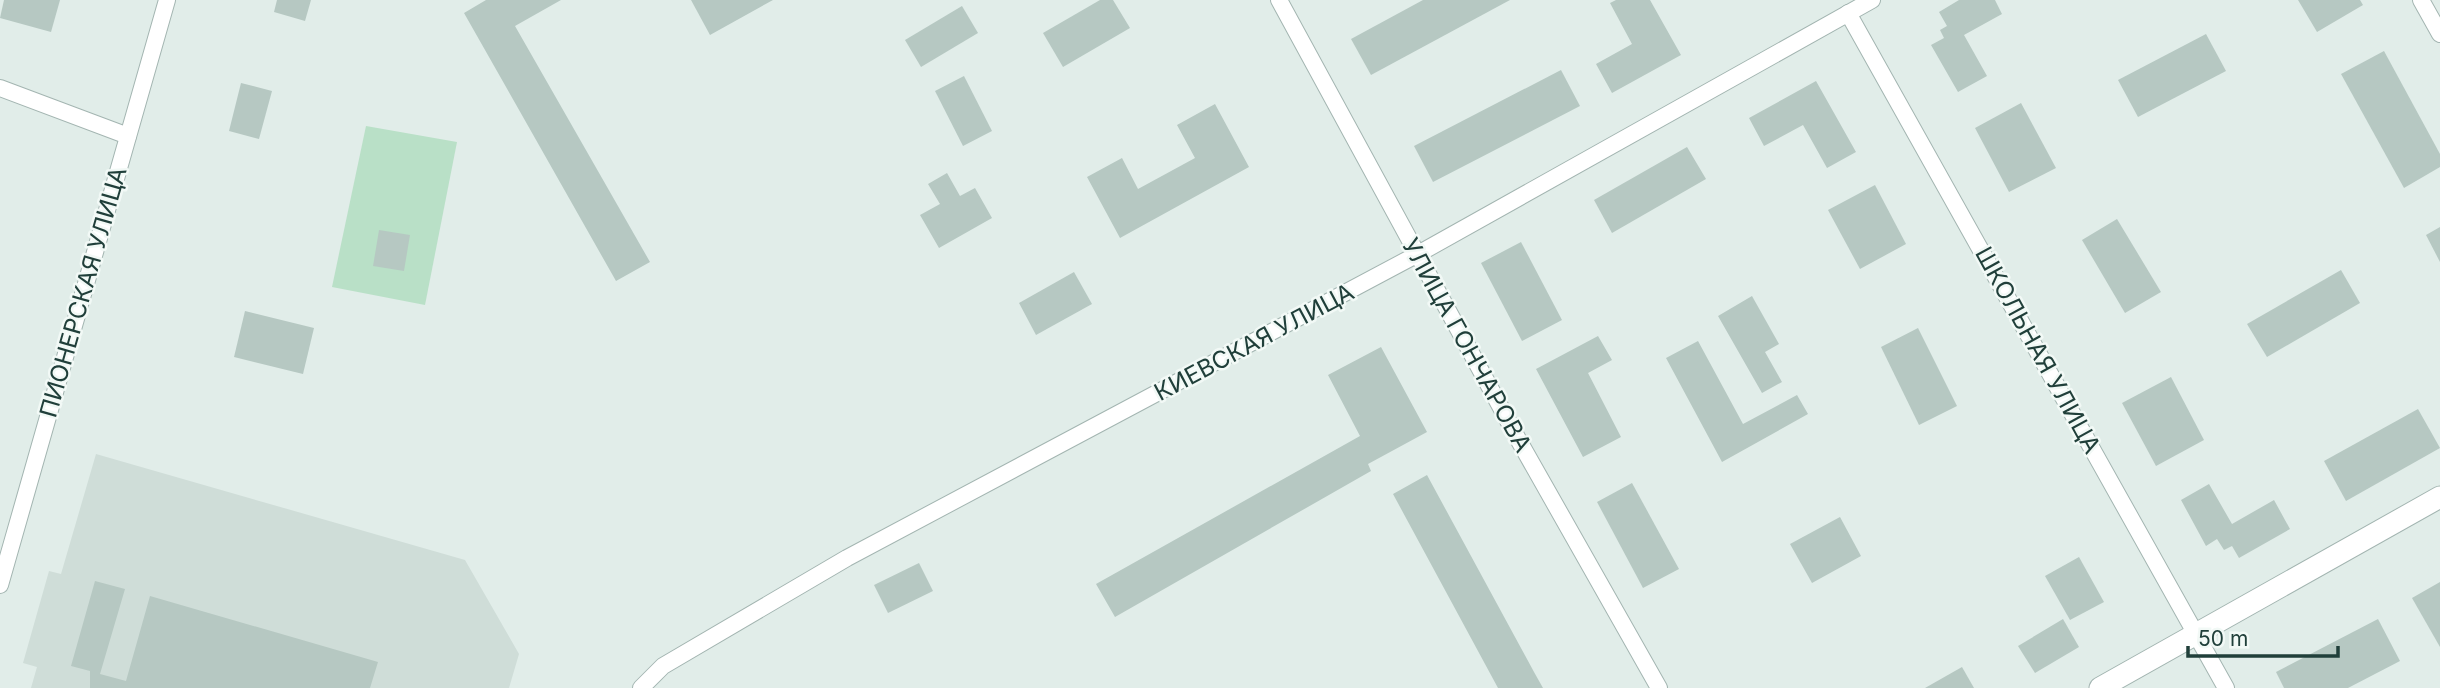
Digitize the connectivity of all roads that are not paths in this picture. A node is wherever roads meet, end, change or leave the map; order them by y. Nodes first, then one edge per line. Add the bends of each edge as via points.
1 (167, 0) edge
2 (1279, 0) edge
3 (1872, 0) edge
4 (2421, 0) edge
5 (1848, 13) junction
6 (2440, 34) edge
7 (0, 88) edge
8 (128, 136) junction
9 (1418, 254) junction
10 (2440, 497) edge
11 (0, 585) edge
12 (2198, 634) junction
13 (641, 688) edge
14 (1659, 688) edge
15 (2100, 688) edge
16 (2226, 688) edge

1 - 8 street, ПИОНЕРСКАЯ УЛИЦА
2 - 9 street, УЛИЦА ГОНЧАРОВА
3 - 5 street, КИЕВСКАЯ УЛИЦА
4 - 6 street
5 - 9 street, КИЕВСКАЯ УЛИЦА
5 - 12 street, ШКОЛЬНАЯ УЛИЦА
7 - 8 street
8 - 11 street, ПИОНЕРСКАЯ УЛИЦА
9 - 13 street, КИЕВСКАЯ УЛИЦА via 848,558 663,666
9 - 14 street, УЛИЦА ГОНЧАРОВА
10 - 12 street
12 - 15 street
12 - 16 street, ШКОЛЬНАЯ УЛИЦА

